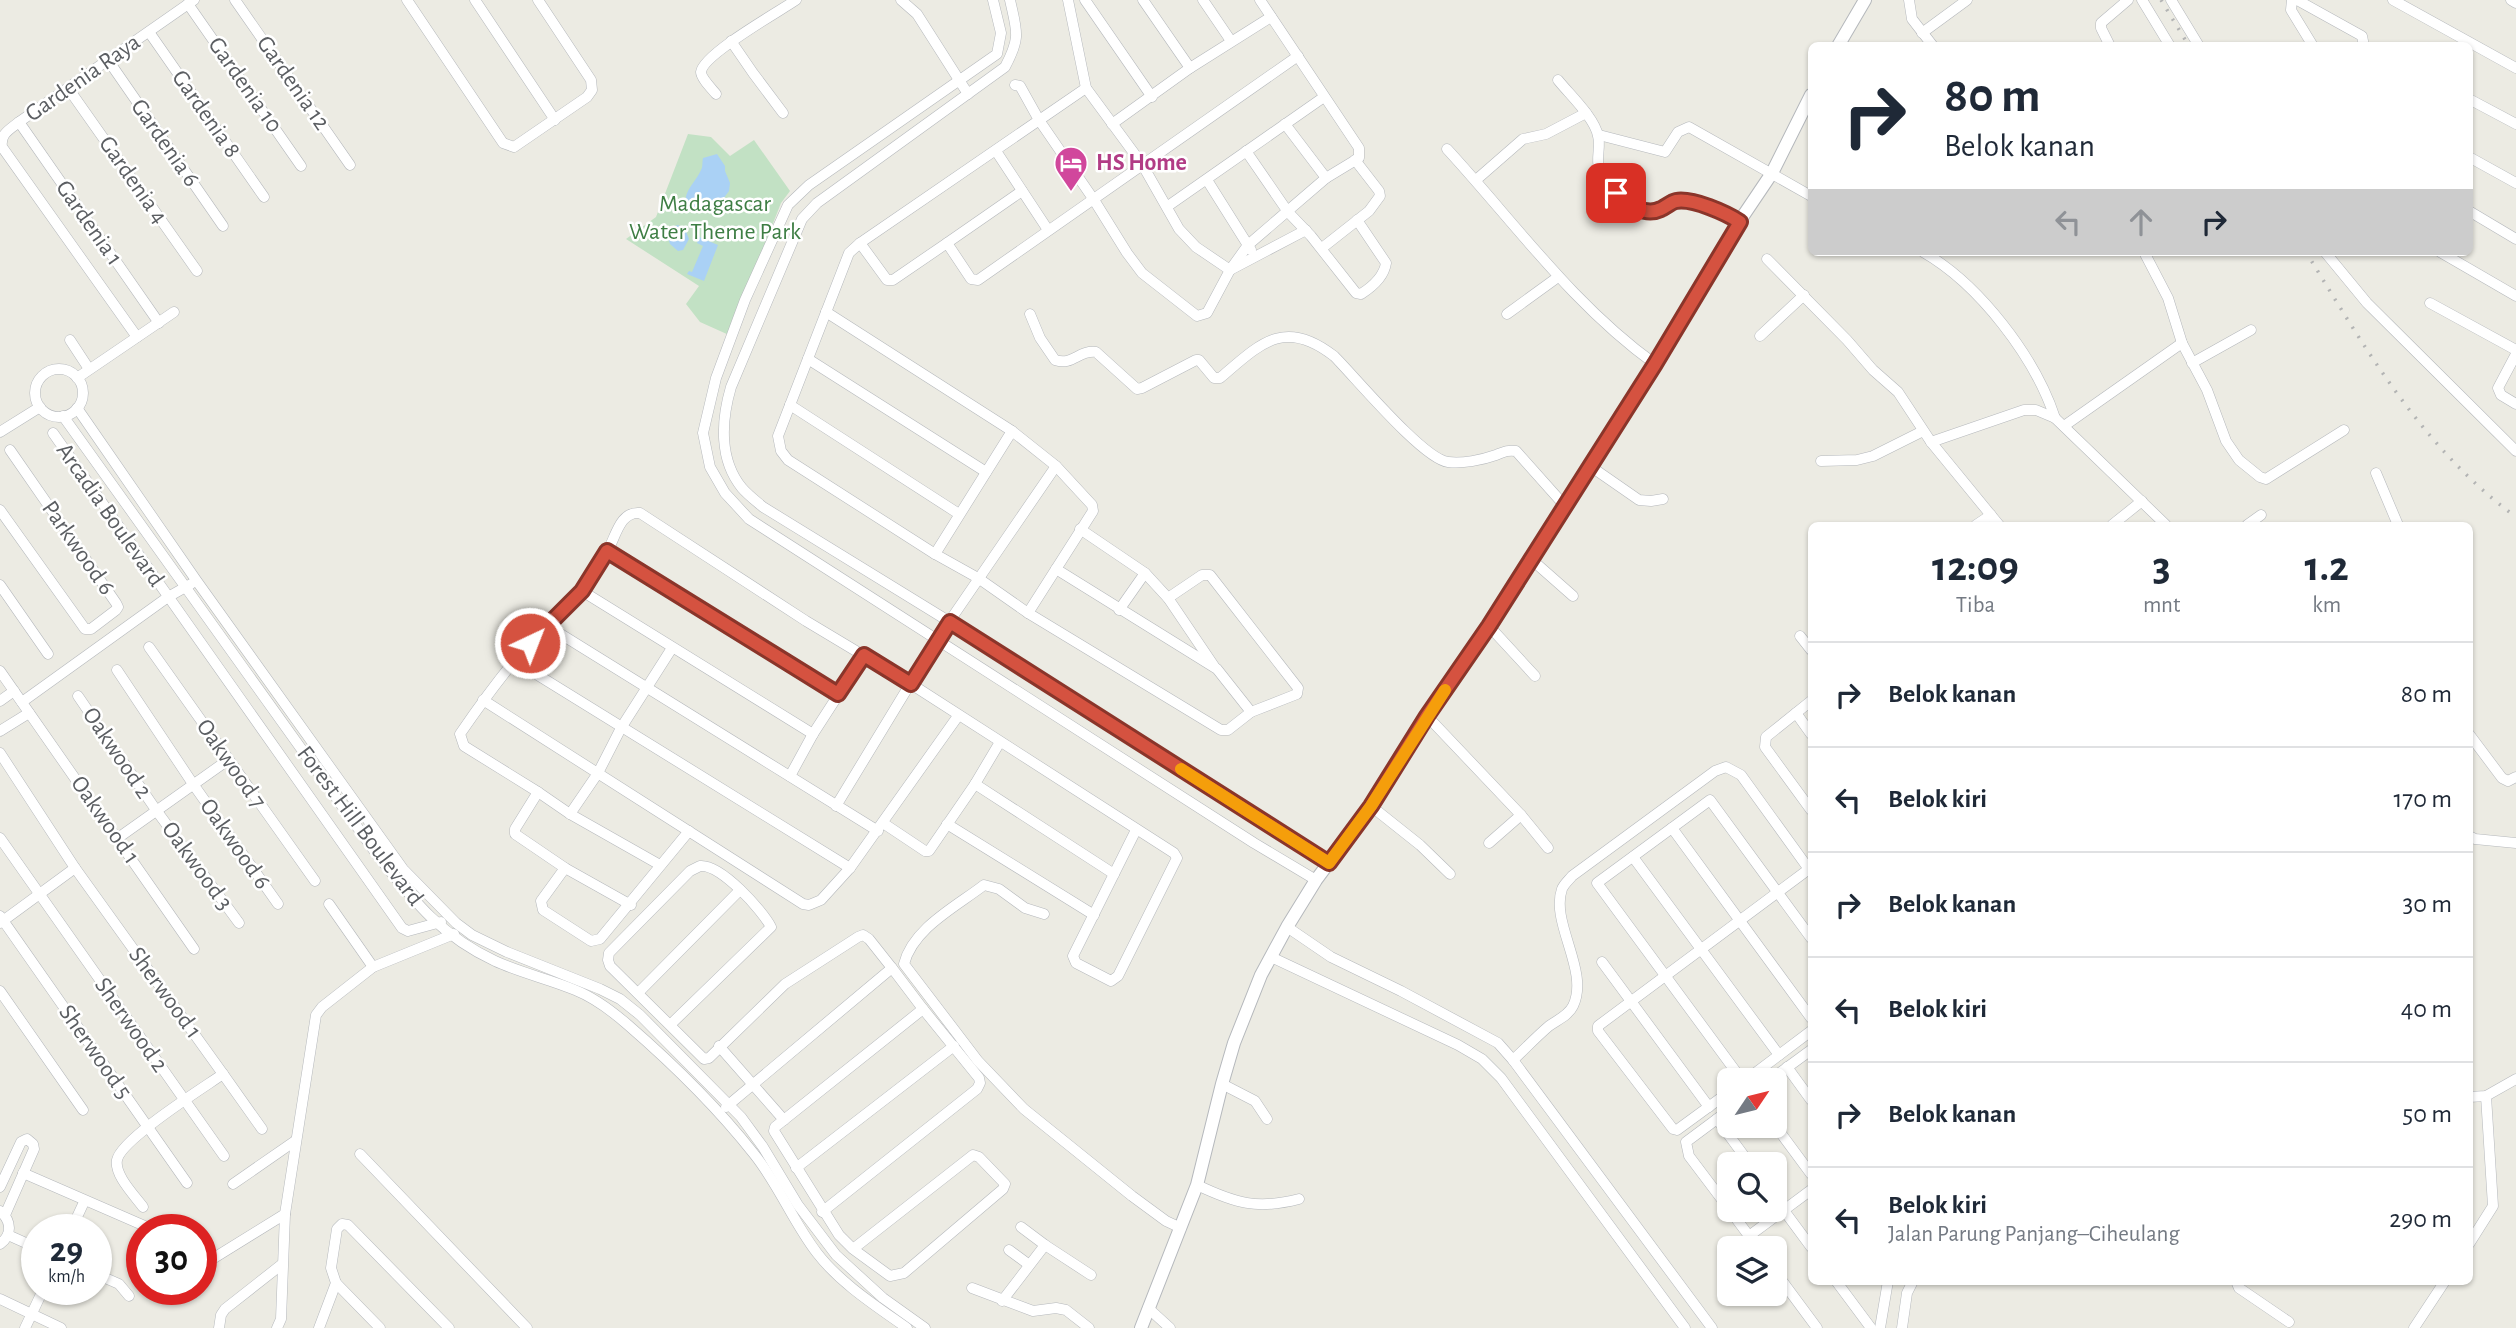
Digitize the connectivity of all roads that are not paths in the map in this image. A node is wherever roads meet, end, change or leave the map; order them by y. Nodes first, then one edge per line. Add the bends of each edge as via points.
1 (235, 0) edge
2 (407, 0) edge
3 (475, 0) edge
4 (796, 0) edge
5 (901, 0) edge
6 (993, 0) edge
7 (1010, 0) edge
8 (1068, 0) edge
9 (1084, 0) edge
10 (1143, 0) edge
11 (1203, 0) edge
12 (1260, 0) edge
13 (1865, 0) edge
14 (1909, 0) edge
15 (1967, 0) edge
16 (2128, 0) edge
17 (2141, 0) edge
18 (2171, 0) edge
19 (2292, 0) edge
20 (2297, 0) edge
21 (2393, 0) edge
22 (2511, 0) edge
23 (191, 2) edge
24 (543, 2) edge
25 (2516, 3) edge
26 (1271, 17) junction
27 (149, 32) junction
28 (1922, 33) junction
29 (732, 41) junction
30 (1231, 41) junction
31 (1840, 42) edge
32 (1930, 42) edge
33 (2108, 42) edge
34 (2168, 42) edge
35 (2197, 42) edge
36 (2311, 42) edge
37 (2365, 42) edge
38 (2469, 42) edge
39 (2473, 44) edge
40 (997, 54) junction
41 (1298, 56) junction
42 (108, 60) junction
43 (1005, 67) junction
44 (1190, 68) junction
45 (2516, 68) edge
46 (1558, 80) dead end
47 (960, 81) junction
48 (68, 88) junction
49 (1086, 88) junction
50 (968, 93) junction
51 (716, 94) dead end
52 (1152, 97) junction
53 (1324, 97) junction
54 (1808, 101) edge
55 (2473, 101) edge
56 (783, 113) dead end
57 (1586, 113) junction
58 (555, 120) junction
59 (1039, 120) junction
60 (19, 122) junction
61 (1112, 124) junction
62 (1285, 124) junction
63 (2516, 124) edge
64 (1598, 135) junction
65 (1447, 149) dead end
66 (996, 151) junction
67 (1246, 151) junction
68 (2473, 159) edge
69 (1355, 160) junction
70 (1142, 164) junction
71 (350, 165) dead end
72 (302, 166) dead end
73 (1772, 173) junction
74 (1326, 178) junction
75 (1207, 180) junction
76 (1476, 180) junction
77 (2516, 183) edge
78 (1022, 191) junction
79 (1808, 194) edge
80 (264, 197) dead end
81 (1094, 200) junction
82 (1168, 206) junction
83 (1288, 212) junction
84 (2473, 213) edge
85 (1357, 220) junction
86 (1740, 222) junction
87 (223, 226) dead end
88 (1048, 230) junction
89 (1306, 230) junction
90 (2516, 239) edge
91 (860, 243) junction
92 (947, 243) junction
93 (1248, 245) junction
94 (1322, 248) junction
95 (1928, 256) edge
96 (2146, 256) edge
97 (2328, 256) edge
98 (2447, 256) edge
99 (1256, 257) junction
100 (1767, 259) dead end
101 (1230, 270) junction
102 (197, 271) dead end
103 (1558, 277) junction
104 (1804, 295) junction
105 (2516, 296) edge
106 (2430, 303) dead end
107 (174, 312) dead end
108 (826, 312) junction
109 (1030, 314) dead end
110 (1507, 314) dead end
111 (159, 323) junction
112 (2252, 330) dead end
113 (1760, 336) dead end
114 (137, 337) junction
115 (70, 340) dead end
116 (2182, 343) junction
117 (2516, 352) edge
118 (808, 359) junction
119 (2192, 363) junction
120 (1655, 364) junction
121 (89, 369) junction
122 (77, 378) junction
123 (2516, 404) edge
124 (790, 405) junction
125 (40, 407) junction
126 (77, 408) junction
127 (63, 416) junction
128 (2055, 418) junction
129 (2064, 426) junction
130 (2344, 430) dead end
131 (1012, 431) junction
132 (1923, 431) junction
133 (0, 432) edge
134 (52, 433) dead end
135 (1931, 442) junction
136 (10, 450) dead end
137 (2516, 451) edge
138 (1821, 461) dead end
139 (1056, 466) junction
140 (1590, 466) junction
141 (986, 472) junction
142 (2376, 473) dead end
143 (1663, 499) dead end
144 (2142, 501) junction
145 (1565, 506) junction
146 (0, 510) edge
147 (960, 514) junction
148 (1991, 515) junction
149 (2261, 515) dead end
150 (1980, 522) edge
151 (1997, 522) edge
152 (2116, 522) edge
153 (2163, 522) edge
154 (2251, 522) edge
155 (2397, 522) edge
156 (1080, 529) junction
157 (607, 551) junction
158 (935, 554) junction
159 (1531, 559) junction
160 (1056, 569) junction
161 (1145, 573) junction
162 (978, 578) junction
163 (196, 580) junction
164 (0, 585) edge
165 (185, 587) junction
166 (582, 591) junction
167 (1573, 596) dead end
168 (168, 597) junction
169 (1168, 598) junction
170 (1119, 610) junction
171 (1028, 614) junction
172 (950, 622) junction
173 (546, 625) junction
174 (1489, 626) junction
175 (1800, 636) dead end
176 (938, 638) junction
177 (1808, 646) edge
178 (149, 647) dead end
179 (672, 648) junction
180 (48, 654) dead end
181 (864, 655) junction
182 (515, 661) junction
183 (1217, 669) junction
184 (117, 670) dead end
185 (0, 671) edge
186 (1535, 676) dead end
187 (911, 684) junction
188 (647, 687) junction
189 (14, 691) junction
190 (838, 694) junction
191 (78, 696) dead end
192 (483, 700) junction
193 (0, 701) edge
194 (22, 702) junction
195 (1808, 703) edge
196 (1251, 712) junction
197 (29, 713) junction
198 (1796, 713) junction
199 (958, 716) junction
200 (1427, 716) junction
201 (621, 728) junction
202 (1808, 730) edge
203 (0, 731) edge
204 (813, 734) junction
205 (2473, 739) edge
206 (1000, 742) junction
207 (0, 753) edge
208 (228, 760) junction
209 (598, 773) junction
210 (790, 776) junction
211 (2516, 777) edge
212 (192, 784) junction
213 (975, 784) junction
214 (538, 792) junction
215 (836, 806) junction
216 (1371, 806) junction
217 (1808, 806) edge
218 (156, 810) junction
219 (570, 814) junction
220 (1521, 816) junction
221 (947, 824) junction
222 (881, 827) junction
223 (1672, 828) junction
224 (1136, 830) junction
225 (689, 831) junction
226 (0, 838) edge
227 (118, 838) junction
228 (2473, 838) edge
229 (1489, 843) dead end
230 (2516, 843) edge
231 (1548, 848) dead end
232 (1633, 857) junction
233 (1329, 863) junction
234 (660, 865) junction
235 (565, 867) junction
236 (75, 868) junction
237 (850, 868) junction
238 (1808, 868) edge
239 (1808, 872) edge
240 (1114, 874) junction
241 (1450, 874) dead end
242 (1316, 880) junction
243 (315, 881) dead end
244 (740, 890) junction
245 (1778, 892) junction
246 (39, 894) junction
247 (278, 904) dead end
248 (329, 904) dead end
249 (631, 905) junction
250 (1044, 914) dead end
251 (1094, 915) junction
252 (451, 917) junction
253 (1, 920) edge
254 (1740, 920) junction
255 (239, 923) dead end
256 (437, 923) junction
257 (1287, 927) junction
258 (464, 930) junction
259 (1808, 934) edge
260 (452, 935) junction
261 (194, 949) dead end
262 (1701, 949) junction
263 (1271, 957) junction
264 (1602, 962) dead end
265 (373, 967) junction
266 (892, 968) junction
267 (1665, 976) junction
268 (0, 990) edge
269 (638, 993) junction
270 (1631, 1001) junction
271 (923, 1009) junction
272 (1808, 1014) edge
273 (670, 1026) junction
274 (1808, 1033) edge
275 (719, 1046) junction
276 (954, 1046) junction
277 (1808, 1051) edge
278 (1779, 1055) junction
279 (1513, 1060) junction
280 (1787, 1067) joint
281 (1735, 1068) edge
282 (1761, 1068) edge
283 (223, 1074) junction
284 (2516, 1079) edge
285 (752, 1083) junction
286 (1222, 1084) junction
287 (1808, 1096) edge
288 (2486, 1096) junction
289 (2473, 1097) edge
290 (184, 1100) junction
291 (1717, 1101) edge
292 (729, 1104) junction
293 (1709, 1107) junction
294 (83, 1110) dead end
295 (719, 1113) junction
296 (1267, 1119) dead end
297 (1717, 1119) edge
298 (784, 1120) junction
299 (148, 1127) junction
300 (262, 1129) dead end
301 (1784, 1138) edge
302 (295, 1141) junction
303 (360, 1154) dead end
304 (224, 1156) dead end
305 (4, 1166) edge
306 (796, 1168) junction
307 (1808, 1170) edge
308 (23, 1173) junction
309 (187, 1183) dead end
310 (233, 1184) dead end
311 (1197, 1185) junction
312 (0, 1187) edge
313 (1808, 1192) edge
314 (1717, 1193) edge
315 (1299, 1199) dead end
316 (84, 1202) junction
317 (143, 1207) dead end
318 (1787, 1208) edge
319 (822, 1212) junction
320 (3, 1213) edge
321 (78, 1214) edge
322 (285, 1214) junction
323 (1787, 1214) edge
324 (126, 1219) edge
325 (1739, 1222) edge
326 (1768, 1222) edge
327 (1021, 1227) dead end
328 (1181, 1228) junction
329 (8, 1235) junction
330 (1749, 1236) joint
331 (2473, 1238) edge
332 (21, 1241) edge
333 (1808, 1243) edge
334 (0, 1244) edge
335 (1045, 1245) junction
336 (853, 1250) junction
337 (1009, 1250) dead end
338 (217, 1256) edge
339 (1028, 1264) junction
340 (281, 1265) junction
341 (1091, 1275) dead end
342 (112, 1281) edge
343 (336, 1283) junction
344 (1839, 1285) edge
345 (1887, 1285) edge
346 (1911, 1285) edge
347 (2238, 1285) edge
348 (2442, 1285) edge
349 (972, 1288) dead end
350 (1787, 1288) edge
351 (126, 1292) edge
352 (0, 1299) edge
353 (1002, 1301) junction
354 (36, 1305) edge
355 (1149, 1308) junction
356 (32, 1314) junction
357 (2289, 1322) dead end
358 (25, 1328) edge
359 (61, 1328) edge
360 (219, 1328) edge
361 (277, 1328) edge
362 (319, 1328) edge
363 (380, 1328) edge
364 (449, 1328) edge
365 (527, 1328) edge
366 (906, 1328) edge
367 (925, 1328) edge
368 (1089, 1328) edge
369 (1141, 1328) edge
370 (1170, 1328) edge
371 (1685, 1328) edge
372 (1712, 1328) edge
373 (1817, 1328) edge
374 (1871, 1328) edge
375 (1880, 1328) edge
376 (1902, 1328) edge
377 (2414, 1328) edge

1 - 71 street, Gardenia 12
2 - 58 street via 503,143 514,146
3 - 58 street
4 - 29 street
5 - 47 street via 917,14
6 - 40 street via 1001,33
7 - 43 street via 1018,36
8 - 49 street
9 - 52 street
10 - 44 street
11 - 30 street
12 - 26 street
13 - 31 street
14 - 28 street via 1912,19
15 - 28 street
16 - 33 street via 2101,23
17 - 34 street
18 - 35 street
19 - 36 street via 2291,10
20 - 37 street via 2362,36
21 - 38 street
22 - 25 street
23 - 27 street, Gardenia Raya
23 - 72 street, Gardenia 10
24 - 58 street via 591,80 587,97
26 - 30 street
26 - 41 street
27 - 42 street, Gardenia Raya
27 - 80 street, Gardenia 8
28 - 32 street
29 - 51 street via 701,70
29 - 56 street
30 - 44 street
39 - 45 street
40 - 43 street
40 - 47 street
41 - 53 street
41 - 70 street
42 - 48 street, Gardenia Raya
42 - 87 street, Gardenia 6
43 - 50 street
43 - 59 street
44 - 52 street
46 - 57 street
47 - 50 street
47 - 176 street via 809,185 789,205 745,300 716,378 703,433 710,467 724,493 750,519
48 - 60 street, Gardenia Raya
48 - 102 street, Gardenia 4
49 - 59 street
49 - 61 street
50 - 172 street via 817,203 802,219 730,387 724,426 727,463 742,488 763,507
52 - 61 street
53 - 62 street
53 - 69 street via 1359,148
54 - 73 street
55 - 63 street
57 - 64 street
57 - 76 street via 1550,132 1523,139
59 - 66 street
59 - 81 street
60 - 111 street, Gardenia 1
60 - 114 street, Gardenia Raya via 2,135 2,147
61 - 70 street
62 - 67 street
62 - 74 street
64 - 73 street via 1665,152 1678,132 1689,127
64 - 86 street via 1599,171 1629,204 1648,212 1679,201 1718,209
65 - 76 street
66 - 78 street
66 - 91 street
67 - 75 street
67 - 83 street
68 - 77 street
69 - 74 street
69 - 85 street via 1380,196
70 - 81 street
70 - 82 street
73 - 79 street
73 - 86 street
74 - 83 street
75 - 82 street
75 - 93 street
76 - 103 street
78 - 88 street
78 - 92 street
81 - 88 street
81 - 101 street via 1142,273 1197,316 1207,313
82 - 101 street via 1187,238
83 - 89 street
83 - 93 street
84 - 90 street
85 - 94 street
85 - 94 street via 1386,263 1379,279 1365,292 1356,293
86 - 120 street
88 - 92 street via 978,280 971,279
89 - 94 street
89 - 99 street
91 - 92 street via 890,281
91 - 108 street via 849,253
93 - 99 street
93 - 101 street
95 - 128 street via 1969,288 2007,329 2041,383
96 - 116 street via 2168,298
97 - 137 street via 2367,303
98 - 105 street
99 - 101 street
100 - 104 street
103 - 110 street
103 - 120 street via 1627,344
104 - 113 street
104 - 132 street via 1898,392
106 - 117 street
107 - 111 street
108 - 118 street
108 - 131 street
109 - 145 street via 1055,360 1067,362 1087,351 1096,352 1137,389 1196,360 1214,378 1220,378 1261,344 1281,337 1319,344 1422,447 1452,462 1516,452
111 - 114 street
112 - 119 street
114 - 121 street
115 - 121 street
116 - 119 street
116 - 129 street
117 - 123 street via 2498,388
118 - 124 street
118 - 141 street
119 - 130 street via 2226,441 2238,460 2260,477 2272,476
120 - 140 street
121 - 122 street
122 - 125 street via 63,369 47,372 35,392
122 - 126 street via 83,393
124 - 147 street
124 - 158 street via 778,436 788,460
125 - 127 street
125 - 133 street
126 - 127 street
126 - 163 street, Forest Hill Boulevard
127 - 165 street, Forest Hill Boulevard
128 - 129 street
128 - 135 street via 2024,410
129 - 144 street
131 - 139 street
131 - 141 street
132 - 135 street
132 - 138 street via 1872,456
134 - 168 street, Arcadia Boulevard
135 - 148 street
136 - 146 street, Parkwood 6 via 116,603 116,611 91,629 79,624
139 - 156 street via 1093,508
139 - 162 street
140 - 143 street via 1639,500
140 - 145 street
141 - 147 street
142 - 155 street
144 - 152 street
144 - 153 street
145 - 159 street
147 - 158 street
148 - 150 street
148 - 151 street
149 - 154 street
156 - 160 street
156 - 161 street
157 - 166 street
157 - 181 street via 624,518 640,513
157 - 190 street
158 - 162 street
159 - 167 street
159 - 174 street
160 - 170 street
160 - 171 street
161 - 169 street
161 - 170 street
162 - 171 street
162 - 172 street
163 - 165 street, Arcadia Boulevard
163 - 252 street, Forest Hill Boulevard via 403,869
164 - 180 street
165 - 168 street, Arcadia Boulevard
165 - 256 street, Forest Hill Boulevard via 378,856 418,907
166 - 173 street
166 - 179 street
168 - 194 street, Arcadia Boulevard
168 - 256 street, Arcadia Boulevard via 402,928 408,931
169 - 183 street
169 - 196 street via 1202,575 1210,575 1298,688 1297,694
170 - 183 street
171 - 196 street via 1221,730 1228,730
172 - 176 street
172 - 233 street
173 - 182 street
173 - 188 street
174 - 186 street
174 - 200 street
175 - 177 street
176 - 187 street
176 - 242 street
178 - 208 street, Oakwood 7
179 - 188 street
179 - 204 street
181 - 187 street
181 - 190 street
182 - 192 street
182 - 201 street
183 - 196 street
184 - 212 street, Oakwood 6
185 - 189 street, Oakwood 1
187 - 199 street
187 - 215 street
188 - 201 street
188 - 210 street
189 - 193 street
189 - 194 street, Oakwood 1
190 - 204 street
191 - 218 street, Oakwood 2
192 - 209 street
192 - 214 street via 460,740
194 - 197 street, Oakwood 1
195 - 198 street
197 - 203 street
197 - 227 street, Oakwood 1
198 - 202 street
198 - 217 street via 1766,737 1765,747
199 - 206 street
199 - 222 street
200 - 216 street
200 - 220 street
201 - 209 street
201 - 237 street
204 - 210 street
205 - 211 street via 2502,778
206 - 213 street
206 - 224 street
207 - 236 street, Sherwood 1
208 - 212 street
208 - 243 street, Oakwood 7
209 - 219 street
209 - 225 street
210 - 215 street
212 - 218 street
212 - 247 street, Oakwood 6
213 - 221 street
213 - 240 street
214 - 219 street
214 - 235 street via 515,834
215 - 222 street
216 - 233 street
216 - 241 street
218 - 227 street
218 - 255 street, Oakwood 3
219 - 234 street
220 - 229 street
220 - 231 street
221 - 222 street via 932,848 925,851
221 - 251 street
222 - 237 street
223 - 232 street
223 - 245 street via 1710,800
223 - 254 street
224 - 240 street
224 - 251 street via 1177,858 1118,976 1111,981 1074,960
225 - 234 street
225 - 237 street via 803,904 821,900
226 - 246 street, Sherwood 2
227 - 261 street, Oakwood 1
228 - 230 street
232 - 262 street
232 - 267 street via 1597,883
233 - 242 street
234 - 249 street
235 - 249 street
235 - 249 street via 541,906 591,941 600,939
236 - 246 street
236 - 283 street, Sherwood 1
238 - 279 street via 1741,775 1726,767 1715,771 1562,888 1565,930 1576,967 1575,1002
239 - 245 street
240 - 251 street
242 - 257 street
244 - 269 street
244 - 269 street via 714,869 699,866 690,871 609,953 610,966
244 - 273 street via 771,928
245 - 254 street
245 - 259 street
246 - 253 street
246 - 290 street, Sherwood 2
248 - 265 street
250 - 328 street via 984,885 934,923 913,944 904,964 978,1061 1024,1109 1132,1196
252 - 256 street, Arcadia Boulevard
252 - 258 street, Forest Hill Boulevard
253 - 299 street, Sherwood 5
254 - 262 street
254 - 272 street
256 - 260 street, Forest Hill Boulevard
257 - 263 street
257 - 279 street via 1331,957 1498,1043
258 - 260 street
258 - 292 street, Forest Hill Boulevard via 506,953 620,999
260 - 265 street
260 - 295 street, Forest Hill Boulevard via 495,961 597,1001 644,1039
262 - 267 street
262 - 278 street
263 - 286 street
263 - 371 street via 1482,1059 1501,1078
264 - 270 street
265 - 302 street via 316,1015
266 - 271 street
266 - 275 street via 869,939 858,937 785,984
266 - 285 street
267 - 270 street
267 - 281 street
268 - 294 street
269 - 273 street
270 - 293 street
270 - 293 street via 1598,1026 1598,1031 1670,1127 1677,1130
271 - 276 street
271 - 298 street
273 - 275 street via 704,1059
274 - 278 street
275 - 285 street
276 - 306 street
276 - 319 street via 979,1078 977,1089
277 - 280 street
278 - 282 street
279 - 372 street
280 - 287 street
283 - 290 street
283 - 300 street, Sherwood 1
284 - 288 street
285 - 292 street
285 - 298 street
286 - 296 street via 1255,1101
286 - 311 street
288 - 289 street
288 - 331 street via 2493,1206
290 - 299 street
290 - 304 street, Sherwood 2
291 - 293 street
292 - 295 street
292 - 367 street, Forest Hill Boulevard via 836,1255
295 - 366 street, Forest Hill Boulevard via 757,1157 824,1261
297 - 314 street via 1686,1142 1686,1148
298 - 306 street via 774,1131
299 - 309 street, Sherwood 5
299 - 317 street via 117,1159 120,1174
301 - 307 street
302 - 310 street
302 - 322 street
303 - 365 street
305 - 308 street via 27,1139 34,1146
305 - 312 street
306 - 319 street
308 - 316 street
308 - 320 street
311 - 315 street via 1245,1204
311 - 328 street
313 - 318 street
316 - 321 street
316 - 324 street
319 - 336 street
320 - 329 street via 10,1228
322 - 338 street
322 - 340 street
323 - 333 street
325 - 330 street
326 - 330 street
327 - 335 street
328 - 355 street
329 - 332 street
329 - 334 street
335 - 339 street
335 - 341 street
336 - 336 street via 973,1154 1005,1184 904,1273 890,1276
337 - 339 street
339 - 353 street
340 - 360 street via 225,1309
340 - 361 street
342 - 351 street
343 - 362 street
343 - 363 street
343 - 364 street via 331,1268 342,1223
344 - 374 street
345 - 375 street
346 - 376 street
347 - 357 street
348 - 377 street
349 - 353 street
350 - 373 street
352 - 356 street
353 - 368 street via 1033,1311 1066,1310
354 - 356 street
355 - 369 street
355 - 370 street
356 - 358 street
356 - 359 street

